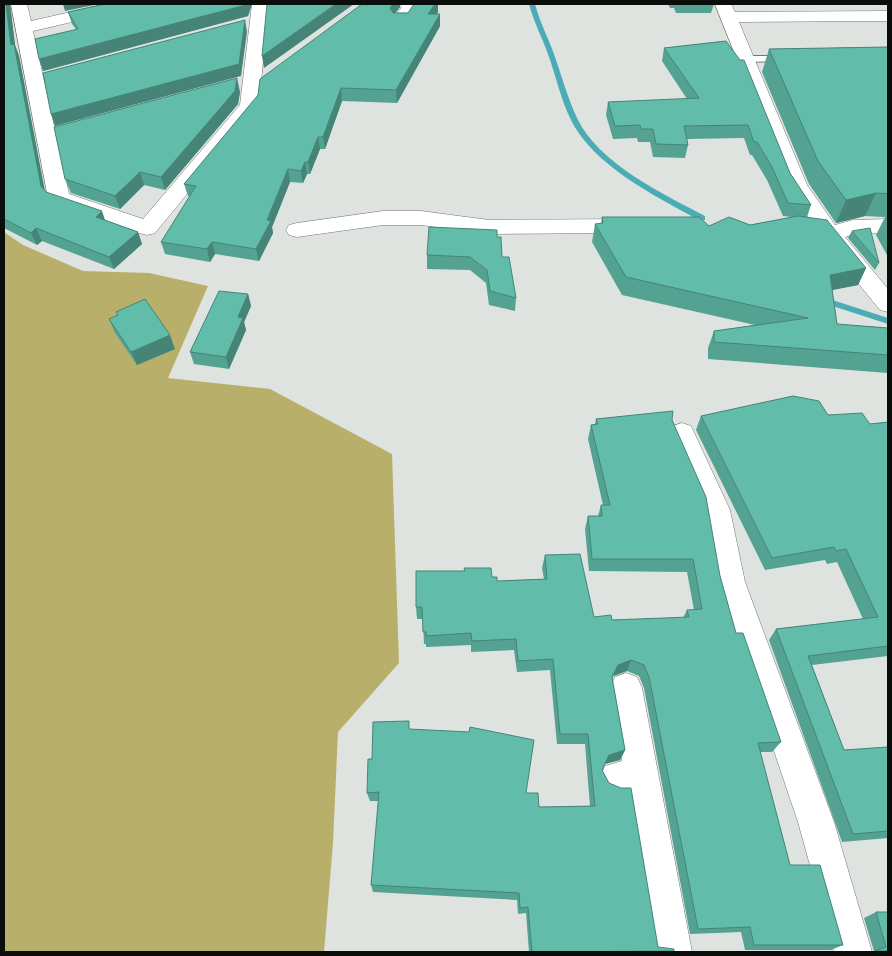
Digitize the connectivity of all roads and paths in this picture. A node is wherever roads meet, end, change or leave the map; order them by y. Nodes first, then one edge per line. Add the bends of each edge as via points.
1 (19, 4) edge
2 (127, 4) edge
3 (408, 4) edge
4 (726, 10) edge
5 (259, 12) edge
6 (888, 16) edge
7 (401, 20) edge
8 (240, 26) edge
9 (24, 28) junction
10 (793, 59) edge
11 (745, 60) junction
12 (54, 76) edge
13 (35, 80) junction
14 (648, 226) edge
15 (799, 226) edge
16 (888, 226) edge
17 (298, 230) dead end
18 (829, 232) junction
19 (888, 304) edge
20 (682, 433) dead end
21 (626, 688) dead end
22 (673, 952) edge
23 (853, 952) edge

1 - 9 street
2 - 9 street
3 - 7 street via 412,5
4 - 6 street
4 - 11 street
5 - 8 street
5 - 13 street via 249,106 147,228 59,198 56,133
9 - 13 street
10 - 11 lane
11 - 18 street via 797,185
12 - 13 street
14 - 17 street via 489,227 421,218 383,218
15 - 18 street
16 - 18 street via 853,227
18 - 19 street
20 - 23 street via 716,510 731,588 774,698 816,822
21 - 22 street via 629,778

